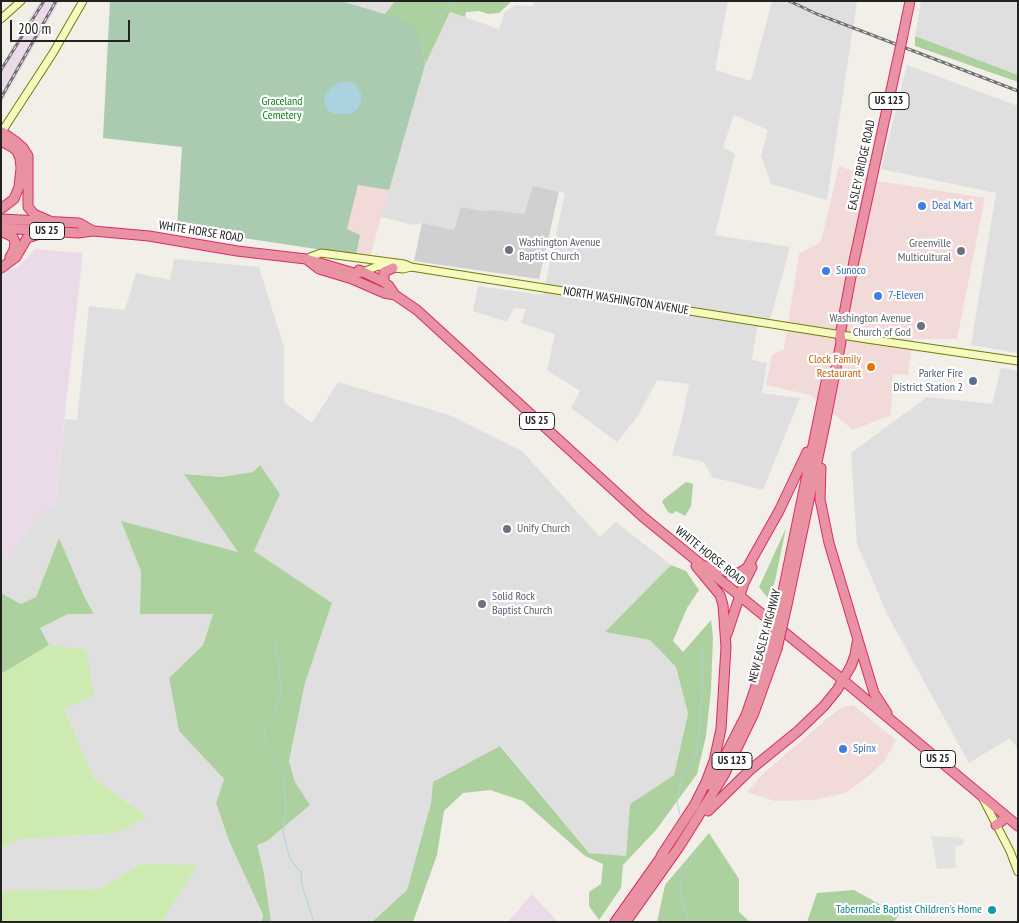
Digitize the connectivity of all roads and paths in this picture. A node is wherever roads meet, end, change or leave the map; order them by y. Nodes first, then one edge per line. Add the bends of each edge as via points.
1 (21, 1) edge
2 (83, 1) edge
3 (910, 1) edge
4 (1, 19) edge
5 (2, 133) edge
6 (1, 141) edge
7 (1, 209) edge
8 (1, 219) edge
9 (50, 221) junction
10 (1, 229) edge
11 (51, 231) junction
12 (93, 231) junction
13 (308, 258) junction
14 (1, 263) edge
15 (1, 268) edge
16 (393, 268) junction
17 (411, 268) junction
18 (363, 272) junction
19 (384, 282) junction
20 (395, 295) junction
21 (840, 334) junction
22 (1018, 361) edge
23 (829, 384) junction
24 (827, 416) junction
25 (817, 423) junction
26 (777, 514) junction
27 (686, 554) junction
28 (701, 564) junction
29 (740, 596) junction
30 (784, 603) junction
31 (854, 630) junction
32 (725, 642) junction
33 (843, 680) junction
34 (893, 722) junction
35 (982, 797) junction
36 (1007, 817) junction
37 (996, 825) junction
38 (1018, 826) edge
39 (665, 859) junction
40 (1018, 872) edge
41 (615, 922) edge
42 (626, 922) edge

1 - 4 main road
2 - 5 main road
3 - 21 highway, EASLEY BRIDGE ROAD / US 123, bridge
5 - 9 highway via 23,148 28,156 28,207 34,214
6 - 7 highway via 16,151 21,168 14,199
8 - 9 highway, WHITE HORSE ROAD / US 25
9 - 12 highway, WHITE HORSE ROAD / US 25 via 79,224
10 - 11 highway, WHITE HORSE ROAD / US 25
10 - 14 highway via 15,242 11,256
11 - 12 highway, WHITE HORSE ROAD / US 25
11 - 15 highway via 27,238 16,257
12 - 13 highway, WHITE HORSE ROAD / US 25
13 - 17 main road, NORTH WASHINGTON AVENUE via 321,253 404,264
13 - 18 highway, WHITE HORSE ROAD via 354,273
13 - 20 highway, WHITE HORSE ROAD / US 25 via 319,269
16 - 17 main road, NORTH WASHINGTON AVENUE
16 - 18 main road, NORTH WASHINGTON AVENUE via 378,266
16 - 19 highway via 384,272
17 - 21 main road, NORTH WASHINGTON AVENUE
18 - 19 highway, WHITE HORSE ROAD / US 25
19 - 20 highway, WHITE HORSE ROAD / US 25
20 - 27 highway, WHITE HORSE ROAD / US 25 via 417,310
21 - 22 main road, NORTH WASHINGTON AVENUE
21 - 23 highway, EASLEY BRIDGE ROAD / US 123 via 841,342
23 - 24 highway, NEW EASLEY HIGHWAY / US 123
23 - 25 highway, NEW EASLEY HIGHWAY / US 123
24 - 30 highway, NEW EASLEY HIGHWAY / US 123
24 - 31 highway via 820,473 821,508
25 - 26 highway via 805,458
25 - 30 highway, NEW EASLEY HIGHWAY / US 123
26 - 28 highway via 743,571 731,573
26 - 29 highway
27 - 28 highway, WHITE HORSE ROAD / US 25
27 - 32 highway via 720,596
28 - 29 highway, WHITE HORSE ROAD / US 25
29 - 32 highway
29 - 33 highway, WHITE HORSE ROAD / US 25
30 - 39 highway, NEW EASLEY HIGHWAY / US 123, bridge via 774,647 727,755
31 - 33 highway via 855,655
31 - 34 highway via 874,693
32 - 39 highway via 722,719 714,761
33 - 34 highway, WHITE HORSE ROAD / US 25
33 - 39 highway via 812,718 716,802
34 - 35 highway, WHITE HORSE ROAD / US 25
35 - 36 highway, WHITE HORSE ROAD / US 25
35 - 37 main road
36 - 37 highway
36 - 38 highway, WHITE HORSE ROAD / US 25
37 - 40 main road
39 - 41 highway, NEW EASLEY HIGHWAY / US 123
39 - 42 highway, NEW EASLEY HIGHWAY / US 123

